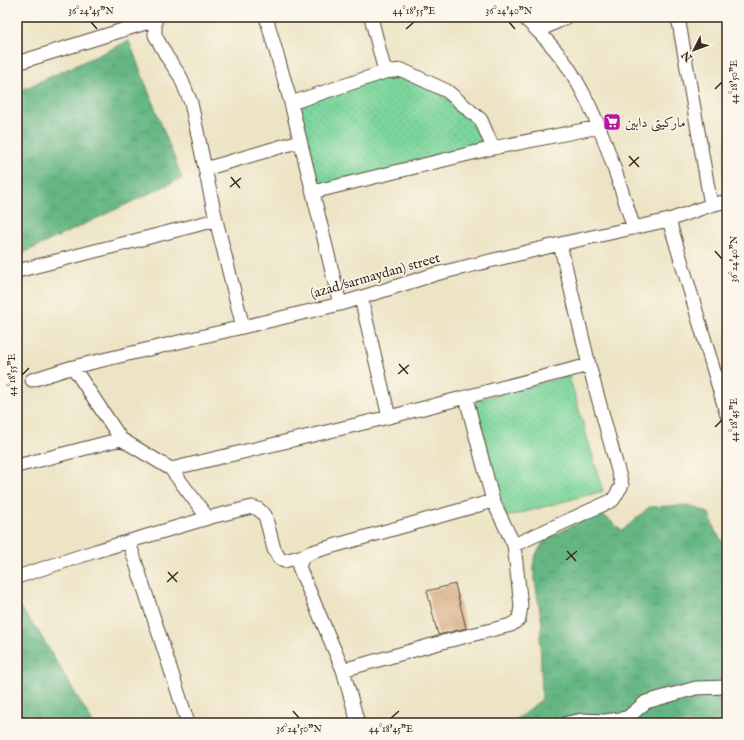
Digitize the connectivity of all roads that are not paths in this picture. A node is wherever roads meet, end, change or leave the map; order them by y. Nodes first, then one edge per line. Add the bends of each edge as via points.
1 (266, 17) edge
2 (371, 17) edge
3 (523, 17) edge
4 (567, 17) edge
5 (678, 17) edge
6 (155, 18) edge
7 (538, 31) junction
8 (17, 63) edge
9 (385, 72) junction
10 (291, 103) junction
11 (599, 127) junction
12 (300, 141) junction
13 (493, 148) junction
14 (205, 169) junction
15 (313, 192) junction
16 (727, 201) edge
17 (711, 205) junction
18 (216, 220) junction
19 (669, 220) junction
20 (634, 228) junction
21 (560, 244) junction
22 (17, 271) edge
23 (361, 298) junction
24 (340, 304) junction
25 (243, 327) junction
26 (590, 365) junction
27 (73, 367) junction
28 (32, 380) dead end
29 (466, 398) junction
30 (727, 415) edge
31 (389, 417) junction
32 (121, 439) junction
33 (17, 466) edge
34 (171, 469) junction
35 (493, 501) junction
36 (203, 519) junction
37 (129, 542) junction
38 (514, 545) junction
39 (303, 556) junction
40 (17, 577) edge
41 (343, 670) junction
42 (727, 688) edge
43 (188, 723) edge
44 (358, 723) edge
45 (567, 723) edge

1 - 10 street
2 - 9 street
3 - 7 street
4 - 7 street
5 - 17 street
6 - 8 street
6 - 14 street via 155,35 180,76 191,104
7 - 11 street via 576,79
9 - 10 street
9 - 13 street via 402,70 447,91 481,120
10 - 12 street
11 - 13 street
11 - 20 street
12 - 14 street
12 - 15 street
13 - 15 street
14 - 18 street
15 - 24 street
16 - 17 street, (azad/sarmaydan) street
17 - 19 street, (azad/sarmaydan) street
18 - 22 street
18 - 25 street
19 - 20 street, (azad/sarmaydan) street
19 - 30 street
20 - 21 street, (azad/sarmaydan) street
21 - 23 street, (azad/sarmaydan) street via 436,274
21 - 26 street
23 - 24 street, (azad/sarmaydan) street
23 - 31 street
24 - 25 street, (azad/sarmaydan) street
25 - 27 street, (azad/sarmaydan) street
26 - 29 street
26 - 38 street via 622,485 613,500
27 - 28 street, (azad/sarmaydan) street
27 - 32 street
29 - 31 street
29 - 35 street
31 - 34 street
32 - 33 street
32 - 34 street
34 - 36 street via 208,518
35 - 38 street
35 - 39 street
36 - 37 street
36 - 39 street via 252,507 258,509 265,515 279,558 284,561
37 - 40 street
37 - 43 street
38 - 41 street via 521,606 519,619 511,626
39 - 41 street via 299,566
41 - 44 street
42 - 45 street via 696,688 646,702 627,718

